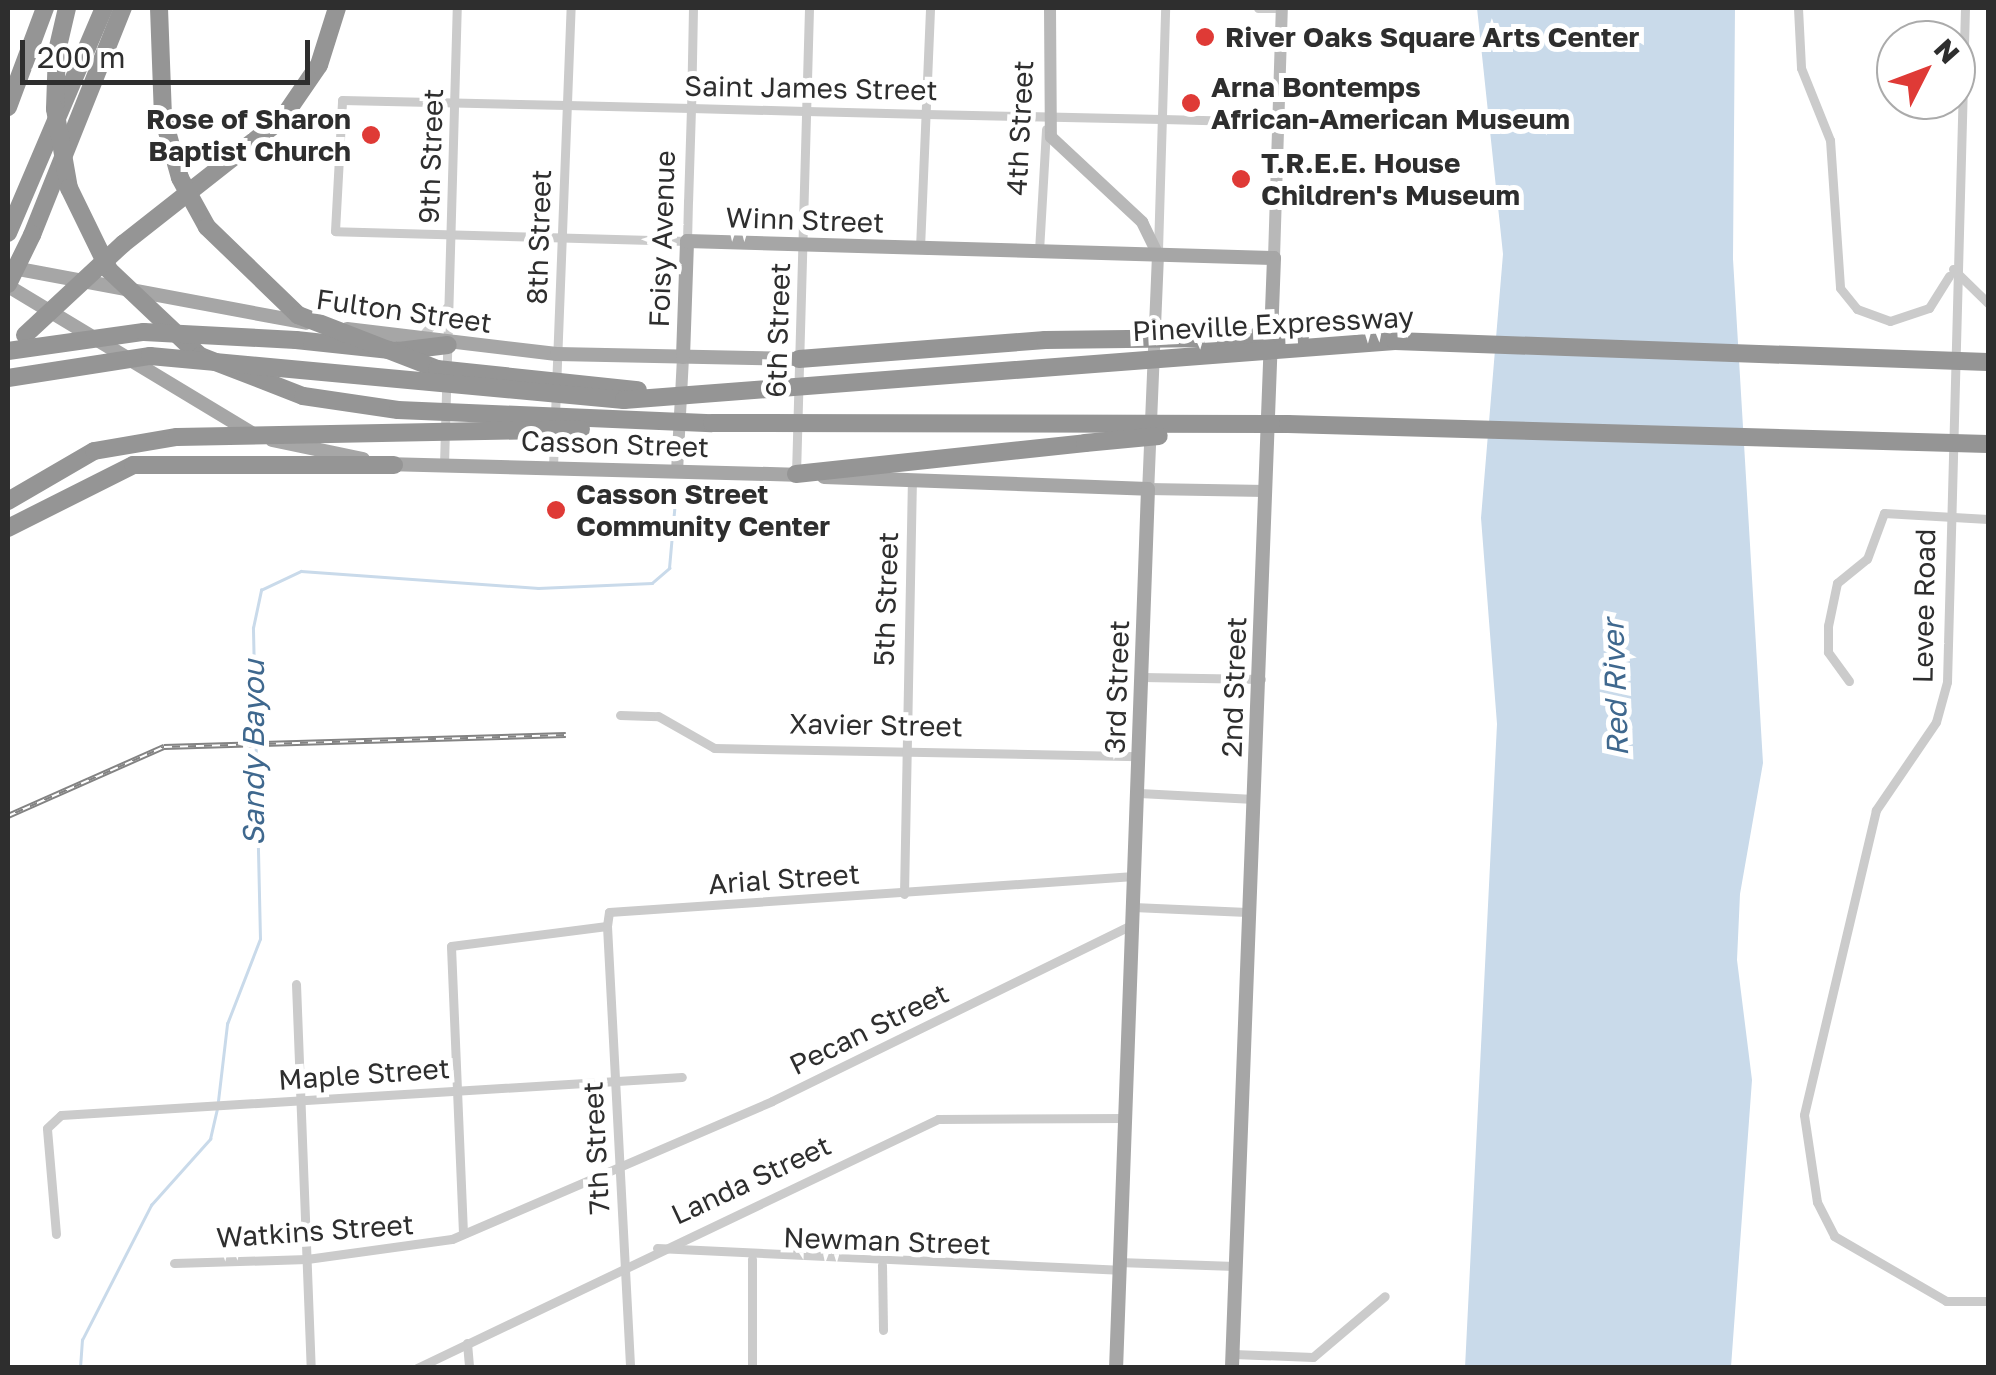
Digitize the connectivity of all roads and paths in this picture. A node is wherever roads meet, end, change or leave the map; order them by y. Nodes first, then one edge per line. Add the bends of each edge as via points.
1 (45, 8) edge
2 (67, 8) edge
3 (104, 8) edge
4 (123, 8) edge
5 (159, 8) edge
6 (337, 8) edge
7 (458, 8) edge
8 (571, 8) edge
9 (694, 8) edge
10 (810, 8) edge
11 (930, 8) edge
12 (1050, 8) edge
13 (1165, 8) edge
14 (1258, 8) edge
15 (1282, 8) edge
16 (1798, 8) edge
17 (1965, 8) edge
18 (103, 33) junction
19 (455, 102) junction
20 (567, 105) junction
21 (8, 107) edge
22 (691, 108) junction
23 (806, 111) junction
24 (926, 114) junction
25 (1047, 116) junction
26 (1162, 120) junction
27 (1279, 122) junction
28 (9, 230) edge
29 (335, 231) joint
30 (451, 234) junction
31 (562, 238) junction
32 (687, 242) junction
33 (802, 245) junction
34 (920, 248) junction
35 (1040, 252) junction
36 (1158, 255) junction
37 (1274, 258) junction
38 (1952, 266) junction
39 (8, 267) edge
40 (8, 285) edge
41 (123, 289) junction
42 (1988, 303) edge
43 (449, 305) junction
44 (414, 339) junction
45 (1395, 341) junction
46 (448, 345) junction
47 (8, 351) edge
48 (557, 354) junction
49 (683, 357) junction
50 (8, 360) edge
51 (799, 360) junction
52 (1988, 362) edge
53 (8, 378) edge
54 (683, 396) junction
55 (712, 424) junction
56 (1288, 424) junction
57 (1988, 444) edge
58 (444, 464) junction
59 (394, 466) junction
60 (552, 467) junction
61 (677, 472) junction
62 (796, 474) junction
63 (912, 485) junction
64 (1148, 488) junction
65 (1266, 492) junction
66 (8, 501) edge
67 (1988, 519) edge
68 (1948, 522) junction
69 (8, 528) edge
70 (1142, 677) junction
71 (1261, 679) junction
72 (1849, 681) dead end
73 (620, 715) dead end
74 (904, 745) junction
75 (1139, 756) junction
76 (1138, 794) junction
77 (1254, 798) junction
78 (1134, 876) junction
79 (904, 894) junction
80 (1132, 908) junction
81 (1248, 912) junction
82 (1132, 925) junction
83 (607, 926) junction
84 (296, 984) dead end
85 (682, 1076) dead end
86 (614, 1081) junction
87 (457, 1090) junction
88 (300, 1100) junction
89 (1124, 1118) junction
90 (620, 1161) junction
91 (463, 1233) junction
92 (56, 1234) dead end
93 (656, 1248) junction
94 (307, 1259) junction
95 (752, 1259) junction
96 (174, 1263) dead end
97 (624, 1263) junction
98 (882, 1264) junction
99 (1118, 1266) junction
100 (1236, 1266) junction
101 (1385, 1296) dead end
102 (1988, 1301) edge
103 (883, 1330) dead end
104 (468, 1343) junction
105 (1232, 1361) edge
106 (311, 1368) edge
107 (417, 1368) edge
108 (469, 1368) edge
109 (630, 1368) edge
110 (752, 1368) edge
111 (1116, 1368) edge

1 - 21 highway
2 - 41 highway, bridge via 55,82 59,141 85,229
3 - 18 highway
4 - 18 highway
5 - 54 highway, bridge via 157,84 180,178 229,256 274,300 351,341 438,369
6 - 50 highway, bridge via 319,65 282,118 123,244 25,335
7 - 19 street, 9th Street
8 - 20 street, 8th Street
9 - 22 street, Foisy Avenue
10 - 23 street, 6th Street
11 - 24 street
12 - 25 main road, 4th Street
13 - 26 street, 3rd Street
14 - 15 street
15 - 27 main road, 2nd Street
16 - 38 street via 1804,80 1830,140 1834,272 1848,302 1874,319 1914,318 1941,297
17 - 38 street, Levee Road
18 - 28 highway
18 - 40 highway, bridge
19 - 20 street, Saint James Street
19 - 29 street, Saint James Street via 342,100
19 - 30 street, 9th Street
20 - 22 street, Saint James Street
20 - 31 street, 8th Street
22 - 23 street, Saint James Street
22 - 32 street, Foisy Avenue
23 - 24 street, Saint James Street
23 - 33 street, 6th Street
24 - 25 street, Saint James Street
24 - 34 street
25 - 26 street, Saint James Street
25 - 35 street, 4th Street
25 - 36 main road via 1058,148 1142,222
26 - 27 street, Saint James Street
26 - 36 street, 3rd Street
27 - 37 main road, 2nd Street
29 - 30 street, Winn Street
30 - 31 street, Winn Street
30 - 43 street, 9th Street
31 - 32 street, Winn Street
31 - 48 street, 8th Street
32 - 33 main road, Winn Street
32 - 49 main road, Foisy Avenue
33 - 34 main road, Winn Street
33 - 51 street, 6th Street
34 - 35 main road, Winn Street
35 - 36 main road, Winn Street
36 - 37 main road, Winn Street
36 - 64 main road, 3rd Street
37 - 65 main road, 2nd Street
38 - 42 street
38 - 68 street, Levee Road
39 - 41 main road, Fulton Street
40 - 59 main road, Casson Street via 218,419
41 - 44 main road, Fulton Street
41 - 55 highway, bridge via 200,356 275,390 398,410
43 - 44 street
43 - 46 street, 9th Street
44 - 46 main road, Fulton Street
45 - 51 highway, bridge via 1046,340
45 - 52 highway, Pineville Expressway, bridge
45 - 54 highway, Pineville Expressway, bridge
46 - 47 highway, bridge via 399,352 144,332
46 - 48 main road, Fulton Street
46 - 58 street, 9th Street
48 - 49 main road, Fulton Street
48 - 60 street, 8th Street
49 - 51 main road, Fulton Street
49 - 61 main road, Foisy Avenue
51 - 62 street, 6th Street
53 - 54 highway, bridge via 150,356 569,398
55 - 56 highway, bridge
55 - 66 highway, bridge via 178,437 94,450
56 - 57 highway, bridge
56 - 62 highway, bridge
58 - 59 main road, Casson Street
58 - 60 main road, Casson Street
59 - 69 highway via 134,464
60 - 61 main road, Casson Street
61 - 62 main road, Casson Street
62 - 63 main road, Casson Street
63 - 64 main road, Casson Street
63 - 74 street, 5th Street
64 - 65 main road, Casson Street
64 - 70 main road, 3rd Street
65 - 71 main road, 2nd Street
67 - 68 street
68 - 72 street via 1884,513 1867,560 1837,584 1828,652
68 - 102 street, Levee Road via 1941,714 1876,810 1804,1116 1817,1202 1834,1236 1946,1301
70 - 71 street
70 - 75 main road, 3rd Street
71 - 77 main road, 2nd Street
73 - 74 street, Xavier Street via 658,716 714,748
74 - 75 street, Xavier Street
74 - 79 street, 5th Street
75 - 76 main road, 3rd Street
76 - 77 street
76 - 78 main road, 3rd Street
77 - 81 main road, 2nd Street
78 - 79 street, Arial Street
78 - 80 main road, 3rd Street
79 - 83 street, Arial Street via 608,912
80 - 81 street
80 - 82 main road, 3rd Street
81 - 100 main road, 2nd Street
82 - 89 main road, 3rd Street
82 - 90 street, Pecan Street via 772,1101
83 - 86 street, 7th Street
83 - 87 street, Arial Street via 450,946
84 - 88 street
85 - 86 street, Maple Street
86 - 87 street, Maple Street
86 - 90 street, 7th Street
87 - 88 street, Maple Street
87 - 91 street
88 - 92 street, Maple Street via 50,1120
88 - 94 street
89 - 93 street, Landa Street via 938,1119
89 - 99 main road, 3rd Street
90 - 91 street, Watkins Street
90 - 97 street, 7th Street
91 - 94 street, Watkins Street
93 - 95 street, Newman Street
93 - 97 street, Landa Street
94 - 96 street, Watkins Street
94 - 106 street
95 - 98 street, Newman Street
95 - 110 street
97 - 104 street, Landa Street
97 - 109 street, 7th Street
98 - 99 street, Newman Street
98 - 103 street
99 - 100 street, Newman Street
99 - 111 main road, 3rd Street
100 - 105 main road, 2nd Street
101 - 105 street via 1313,1357
104 - 107 street, Landa Street
104 - 108 street

